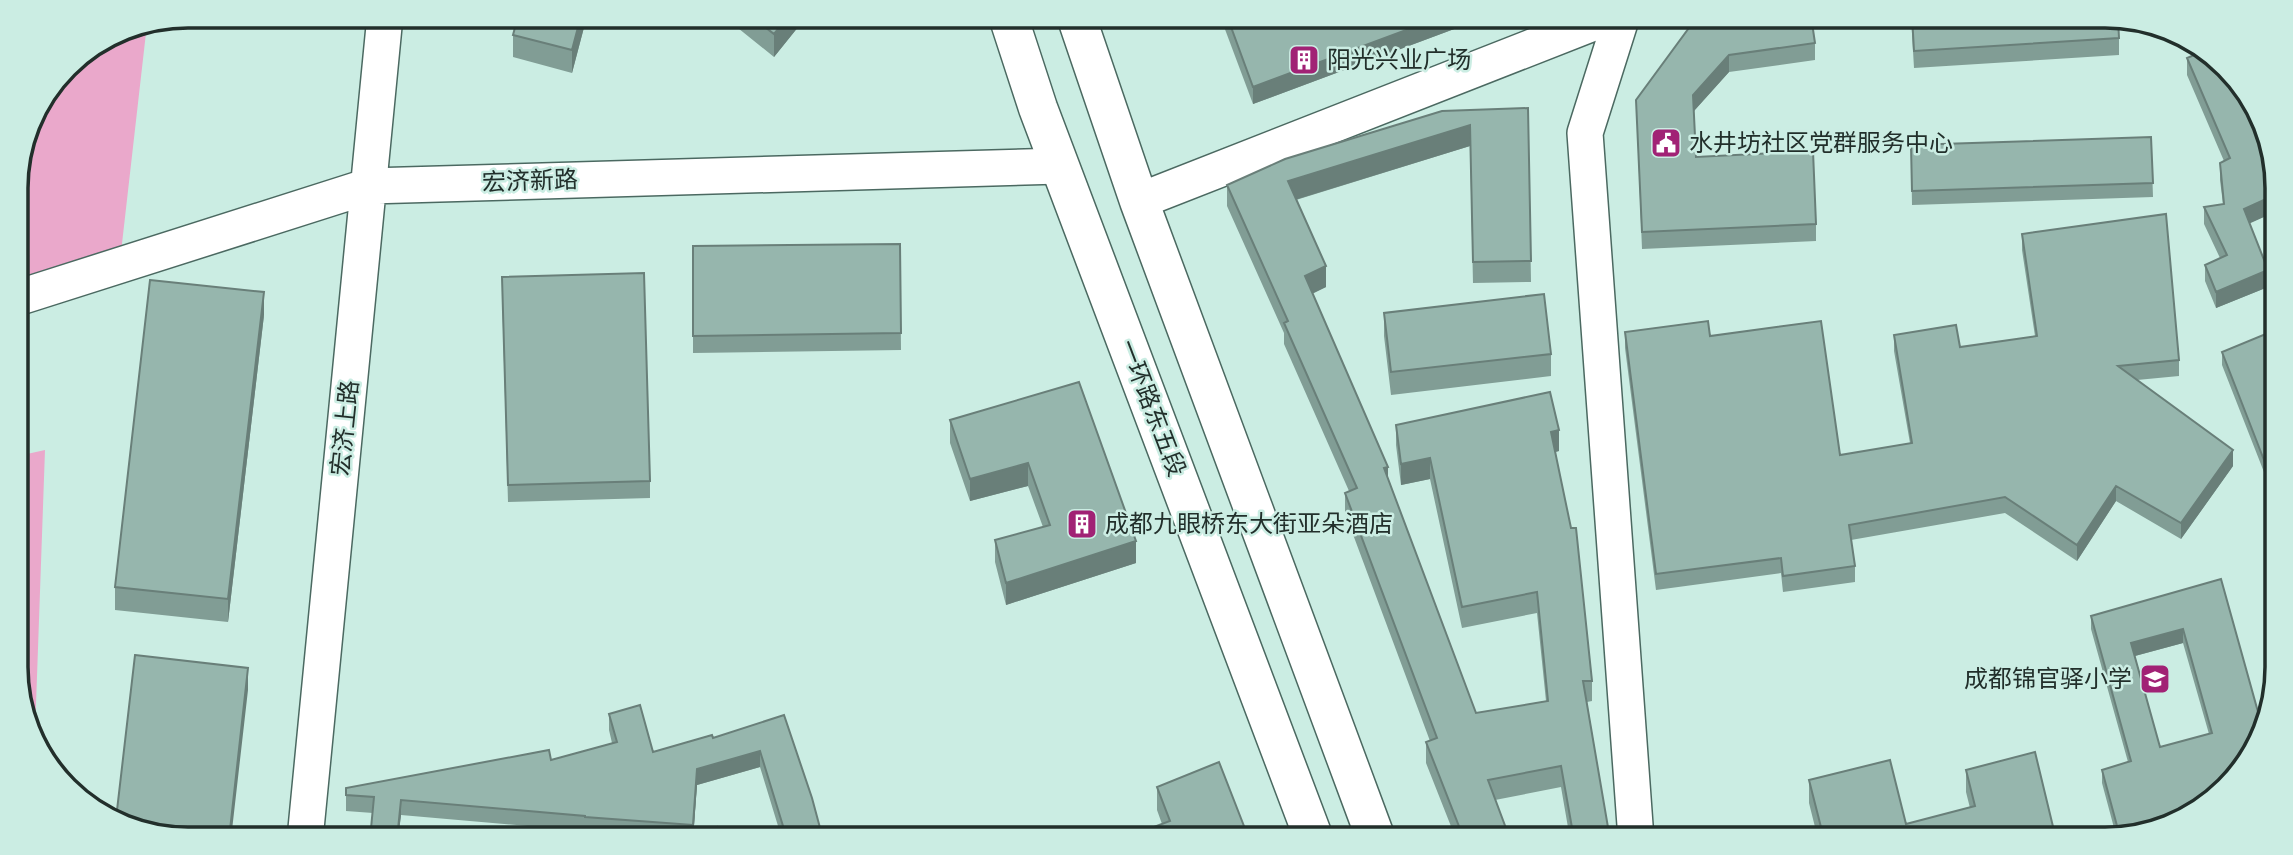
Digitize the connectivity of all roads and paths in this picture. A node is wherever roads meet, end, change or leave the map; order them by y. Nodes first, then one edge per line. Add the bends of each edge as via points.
1 (384, 28) edge
2 (1012, 28) edge
3 (1080, 28) edge
4 (1580, 28) edge
5 (1618, 28) edge
6 (1060, 166) junction
7 (369, 186) junction
8 (1139, 201) junction
9 (28, 294) edge
10 (306, 827) edge
11 (1309, 827) edge
12 (1372, 827) edge
13 (1635, 827) edge

1 - 7 street, 宏济上路
2 - 6 main road, 一环路东五段
3 - 8 main road
4 - 8 street
5 - 13 street via 1585,133
6 - 7 street, 宏济新路
6 - 11 main road, 一环路东五段
7 - 9 street, 宏济新路
7 - 10 street, 宏济上路
8 - 12 main road

